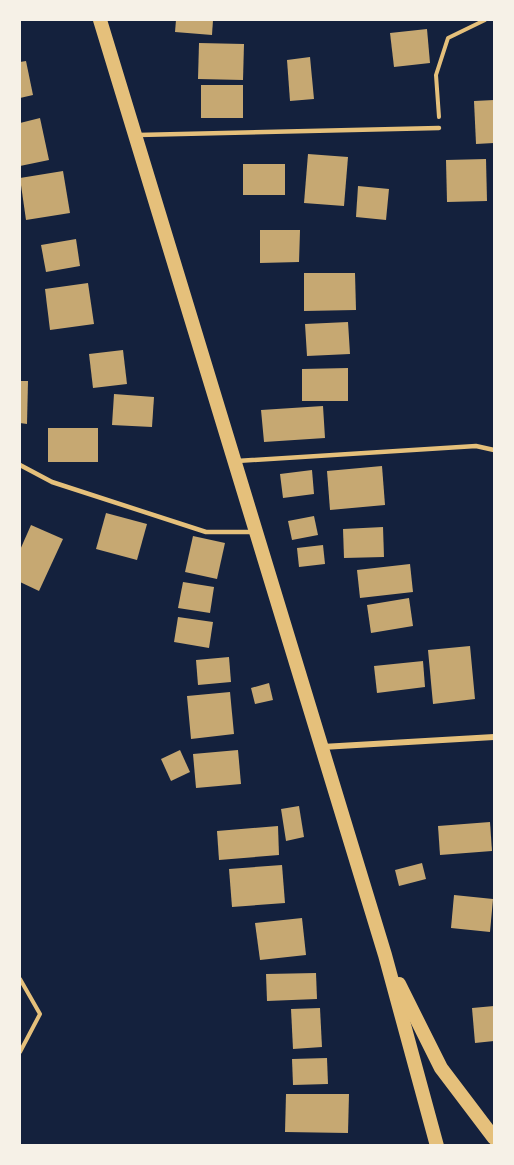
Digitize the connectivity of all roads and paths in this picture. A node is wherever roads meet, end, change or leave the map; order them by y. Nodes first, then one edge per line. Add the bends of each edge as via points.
1 (100, 20) edge
2 (485, 20) edge
3 (440, 128) joint
4 (136, 135) junction
5 (495, 450) edge
6 (234, 461) junction
7 (20, 465) edge
8 (256, 532) junction
9 (495, 737) edge
10 (321, 747) junction
11 (385, 955) junction
12 (20, 979) edge
13 (20, 1052) edge
14 (495, 1138) edge
15 (437, 1146) edge

1 - 4 main road
2 - 3 path via 448,38 436,75
3 - 4 lane
4 - 6 main road
5 - 6 lane via 476,446
6 - 8 main road
7 - 8 lane via 52,482 206,532
8 - 10 main road
9 - 10 street
10 - 11 main road
11 - 14 main road via 441,1068
11 - 15 main road
12 - 13 path via 40,1014

